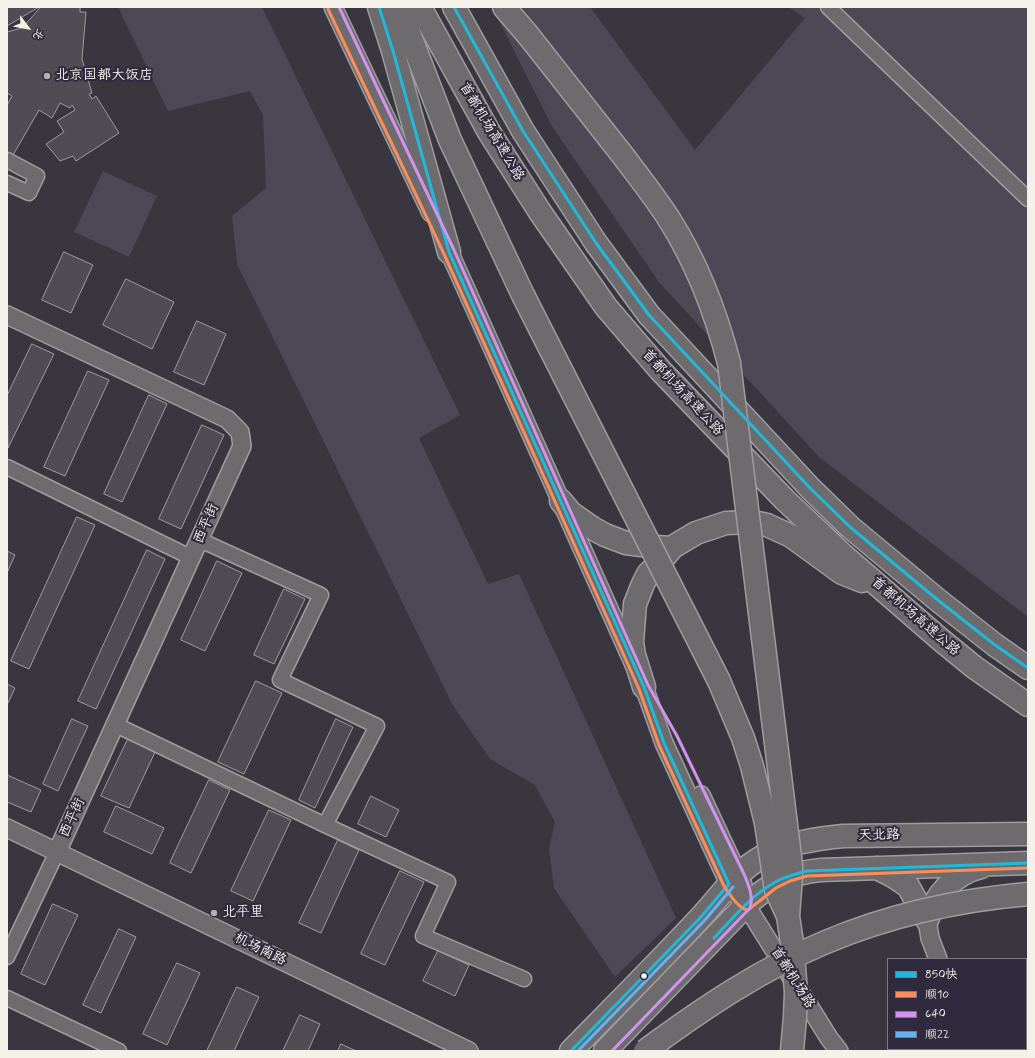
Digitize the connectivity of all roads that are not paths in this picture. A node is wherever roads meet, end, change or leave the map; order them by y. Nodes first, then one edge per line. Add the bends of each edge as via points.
1 (333, 7) edge
2 (379, 7) edge
3 (399, 7) edge
4 (420, 7) edge
5 (454, 7) edge
6 (504, 7) edge
7 (828, 7) edge
8 (7, 160) edge
9 (7, 182) edge
10 (1028, 199) edge
11 (449, 252) junction
12 (7, 315) edge
13 (7, 468) edge
14 (561, 501) junction
15 (200, 540) junction
16 (671, 548) junction
17 (192, 558) junction
18 (886, 592) junction
19 (1028, 668) edge
20 (644, 686) junction
21 (1028, 705) edge
22 (116, 725) junction
23 (325, 825) junction
24 (7, 828) edge
25 (1028, 834) edge
26 (57, 852) junction
27 (1028, 863) edge
28 (993, 864) junction
29 (876, 867) junction
30 (734, 879) junction
31 (1028, 894) edge
32 (746, 905) junction
33 (1028, 908) edge
34 (788, 916) junction
35 (927, 920) junction
36 (7, 957) edge
37 (938, 958) edge
38 (524, 979) dead end
39 (7, 998) edge
40 (119, 1051) edge
41 (469, 1051) edge
42 (571, 1051) edge
43 (604, 1051) edge
44 (645, 1051) edge
45 (668, 1051) edge
46 (792, 1051) edge
47 (839, 1051) edge

1 - 11 street, 首都机场路
2 - 11 main road
3 - 34 main road, bridge via 450,140 523,295 719,681 752,766 766,823 776,890
4 - 18 main road, 首都机场高速公路 via 489,132 540,212 606,307 661,372 778,494
5 - 19 main road, 首都机场高速公路 via 523,131 596,243 649,315 810,488 850,527 939,602
6 - 34 main road, bridge via 660,205 688,253 720,328 729,363 790,864
7 - 10 street
8 - 9 street via 37,176 29,193
11 - 14 street, 首都机场路
12 - 15 street, 西平街 via 227,419 240,432 242,446
13 - 17 street
14 - 16 main road via 571,513 616,540
14 - 20 street, 首都机场路
15 - 17 street, 西平街
15 - 23 street via 321,595 280,680 377,726
16 - 18 main road via 696,533 726,523 752,522 780,530 842,573
16 - 20 main road via 648,574 635,604 632,642
17 - 22 street, 西平街
18 - 21 main road, 首都机场高速公路 via 974,667
20 - 30 street, 首都机场路 via 673,738
22 - 23 street
22 - 26 street, 西平街
23 - 38 street via 448,882 423,936
24 - 26 street, 机场南路
25 - 30 main road, 天北路 via 819,838 799,842 762,857
26 - 36 street
26 - 41 street, 机场南路
27 - 28 main road
28 - 29 main road
28 - 35 main road via 972,869 958,877 932,906
29 - 32 main road via 806,871 779,880
29 - 35 main road via 908,886
30 - 32 street, 首都机场路 via 745,889
30 - 42 main road, 天北路 via 700,918
31 - 44 main road, bridge via 947,905 860,928 825,942 746,982
32 - 43 main road
32 - 47 street, 首都机场路
33 - 45 main road via 950,919 873,939 825,956 750,995
34 - 46 main road, bridge via 796,992
35 - 37 street
39 - 40 street

